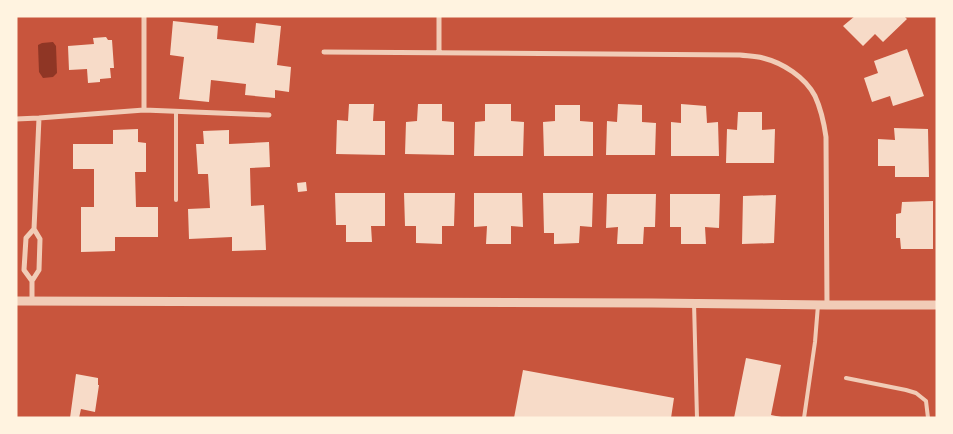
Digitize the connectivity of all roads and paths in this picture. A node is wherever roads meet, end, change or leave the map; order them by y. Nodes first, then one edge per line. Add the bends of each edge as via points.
1 (144, 16) edge
2 (439, 16) edge
3 (324, 52) dead end
4 (439, 53) junction
5 (144, 110) junction
6 (176, 111) junction
7 (270, 115) dead end
8 (16, 118) edge
9 (38, 118) junction
10 (176, 200) dead end
11 (34, 229) junction
12 (32, 281) junction
13 (16, 301) edge
14 (32, 301) junction
15 (694, 303) junction
16 (822, 305) junction
17 (937, 305) edge
18 (846, 378) dead end
19 (697, 418) edge
20 (804, 418) edge
21 (928, 418) edge

1 - 5 street
2 - 4 street
3 - 4 street
4 - 16 street via 740,55 782,65 800,78 814,95 826,137
5 - 6 street
5 - 9 street
6 - 7 street
6 - 10 lane
8 - 9 street
9 - 11 street
11 - 12 street via 40,239 39,270
11 - 12 street via 26,238 24,270
12 - 14 street
13 - 14 street
14 - 15 street
15 - 16 street
15 - 19 lane
16 - 17 street
16 - 20 lane
18 - 21 lane via 916,393 926,401

